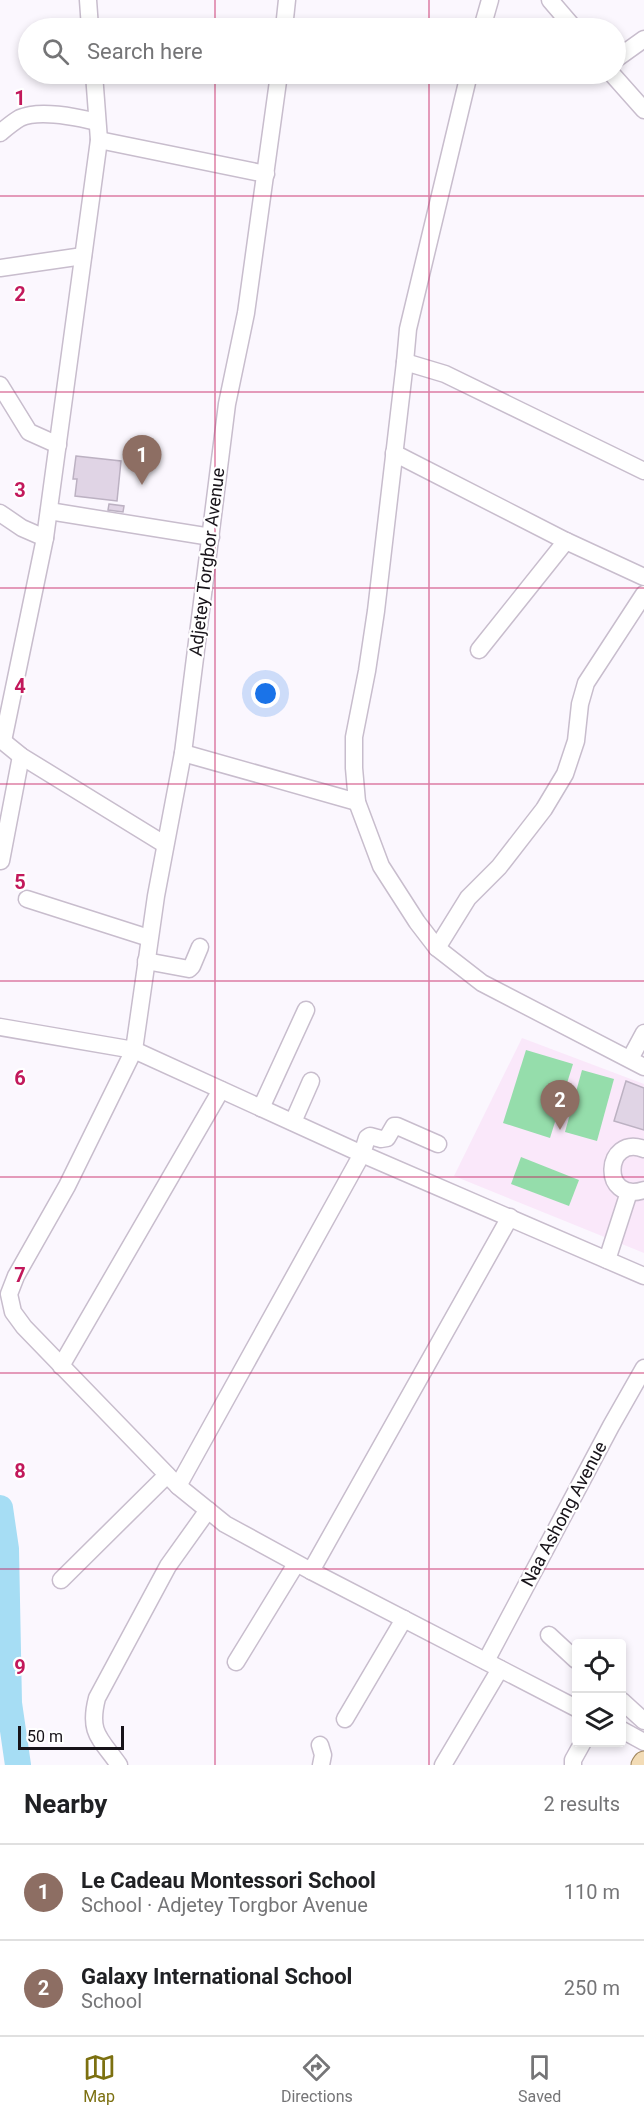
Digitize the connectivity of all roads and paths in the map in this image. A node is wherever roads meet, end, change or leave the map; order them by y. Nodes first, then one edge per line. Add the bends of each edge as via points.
1 (88, 0) edge
2 (287, 0) edge
3 (490, 0) edge
4 (550, 0) edge
5 (89, 18) edge
6 (285, 18) edge
7 (485, 18) edge
8 (565, 18) edge
9 (644, 39) edge
10 (626, 52) edge
11 (95, 84) edge
12 (278, 84) edge
13 (467, 84) edge
14 (621, 84) edge
15 (644, 110) edge
16 (97, 122) junction
17 (0, 133) edge
18 (99, 140) junction
19 (266, 174) junction
20 (83, 256) junction
21 (0, 268) edge
22 (405, 362) junction
23 (0, 385) edge
24 (58, 445) junction
25 (394, 453) junction
26 (644, 471) edge
27 (49, 511) junction
28 (0, 513) edge
29 (211, 537) junction
30 (45, 538) junction
31 (566, 541) junction
32 (644, 577) edge
33 (644, 594) edge
34 (478, 650) dead end
35 (1, 740) edge
36 (183, 753) junction
37 (21, 756) junction
38 (357, 802) junction
39 (164, 844) junction
40 (1, 861) edge
41 (27, 899) dead end
42 (149, 938) junction
43 (200, 947) dead end
44 (437, 948) junction
45 (146, 961) junction
46 (306, 1010) dead end
47 (0, 1027) edge
48 (644, 1033) edge
49 (134, 1050) junction
50 (637, 1063) edge
51 (311, 1081) dead end
52 (221, 1090) junction
53 (261, 1108) junction
54 (293, 1122) junction
55 (438, 1144) dead end
56 (644, 1149) edge
57 (362, 1154) junction
58 (636, 1191) edge
59 (510, 1217) junction
60 (607, 1260) junction
61 (644, 1276) edge
62 (62, 1366) junction
63 (644, 1368) edge
64 (172, 1481) junction
65 (208, 1510) junction
66 (304, 1567) junction
67 (61, 1581) dead end
68 (405, 1619) junction
69 (549, 1635) dead end
70 (572, 1656) edge
71 (236, 1662) dead end
72 (493, 1665) junction
73 (626, 1705) edge
74 (572, 1706) edge
75 (345, 1719) dead end
76 (644, 1721) edge
77 (626, 1733) edge
78 (644, 1742) edge
79 (320, 1745) dead end
80 (580, 1747) edge
81 (119, 1765) edge
82 (321, 1765) edge
83 (443, 1765) edge
84 (573, 1765) edge

1 - 5 street
2 - 6 street
3 - 7 street
4 - 8 street
9 - 10 street
11 - 16 street
12 - 19 street, Adjetey Torgbor Avenue
13 - 22 street via 408,329
14 - 15 street
16 - 17 street via 67,115 37,115 21,118
16 - 18 street
18 - 19 street
18 - 20 street
19 - 29 street, Adjetey Torgbor Avenue via 246,313 227,404
20 - 21 street
20 - 24 street
22 - 25 street
22 - 26 street via 445,374
23 - 24 street via 30,432
24 - 27 street
25 - 31 street
25 - 38 street via 376,611 354,737
27 - 29 street
27 - 30 street
28 - 30 street
29 - 36 street, Adjetey Torgbor Avenue
30 - 35 street
31 - 32 street
31 - 34 street
33 - 44 street via 586,683 576,741 544,809 499,867 468,898
35 - 37 street
36 - 38 street
36 - 39 street, Adjetey Torgbor Avenue
37 - 39 street
37 - 40 street
38 - 44 street via 381,866
39 - 42 street, Adjetey Torgbor Avenue
41 - 42 street
42 - 45 street, Adjetey Torgbor Avenue
43 - 45 street via 189,969
44 - 50 street via 482,983
45 - 49 street, Adjetey Torgbor Avenue
46 - 53 street
47 - 49 street
48 - 50 street
49 - 52 street
49 - 62 street, Adjetey Torgbor Avenue via 9,1294 13,1312 24,1327
51 - 54 street
52 - 53 street
52 - 62 street
53 - 54 street
54 - 57 street
55 - 57 street via 394,1126 387,1138 367,1138
56 - 58 street via 626,1149 612,1164 617,1185
57 - 59 street
57 - 64 street
58 - 60 street
59 - 60 street
59 - 66 street
60 - 61 street
62 - 64 street
63 - 72 street, Naa Ashong Avenue via 611,1426
64 - 65 street
64 - 67 street
65 - 66 street via 225,1524
65 - 81 street via 168,1566 97,1698 94,1731
66 - 68 street
66 - 71 street
68 - 72 street
68 - 75 street
69 - 70 street
72 - 74 street
72 - 83 street, Naa Ashong Avenue
73 - 76 street
77 - 78 street
79 - 82 street
80 - 84 street

